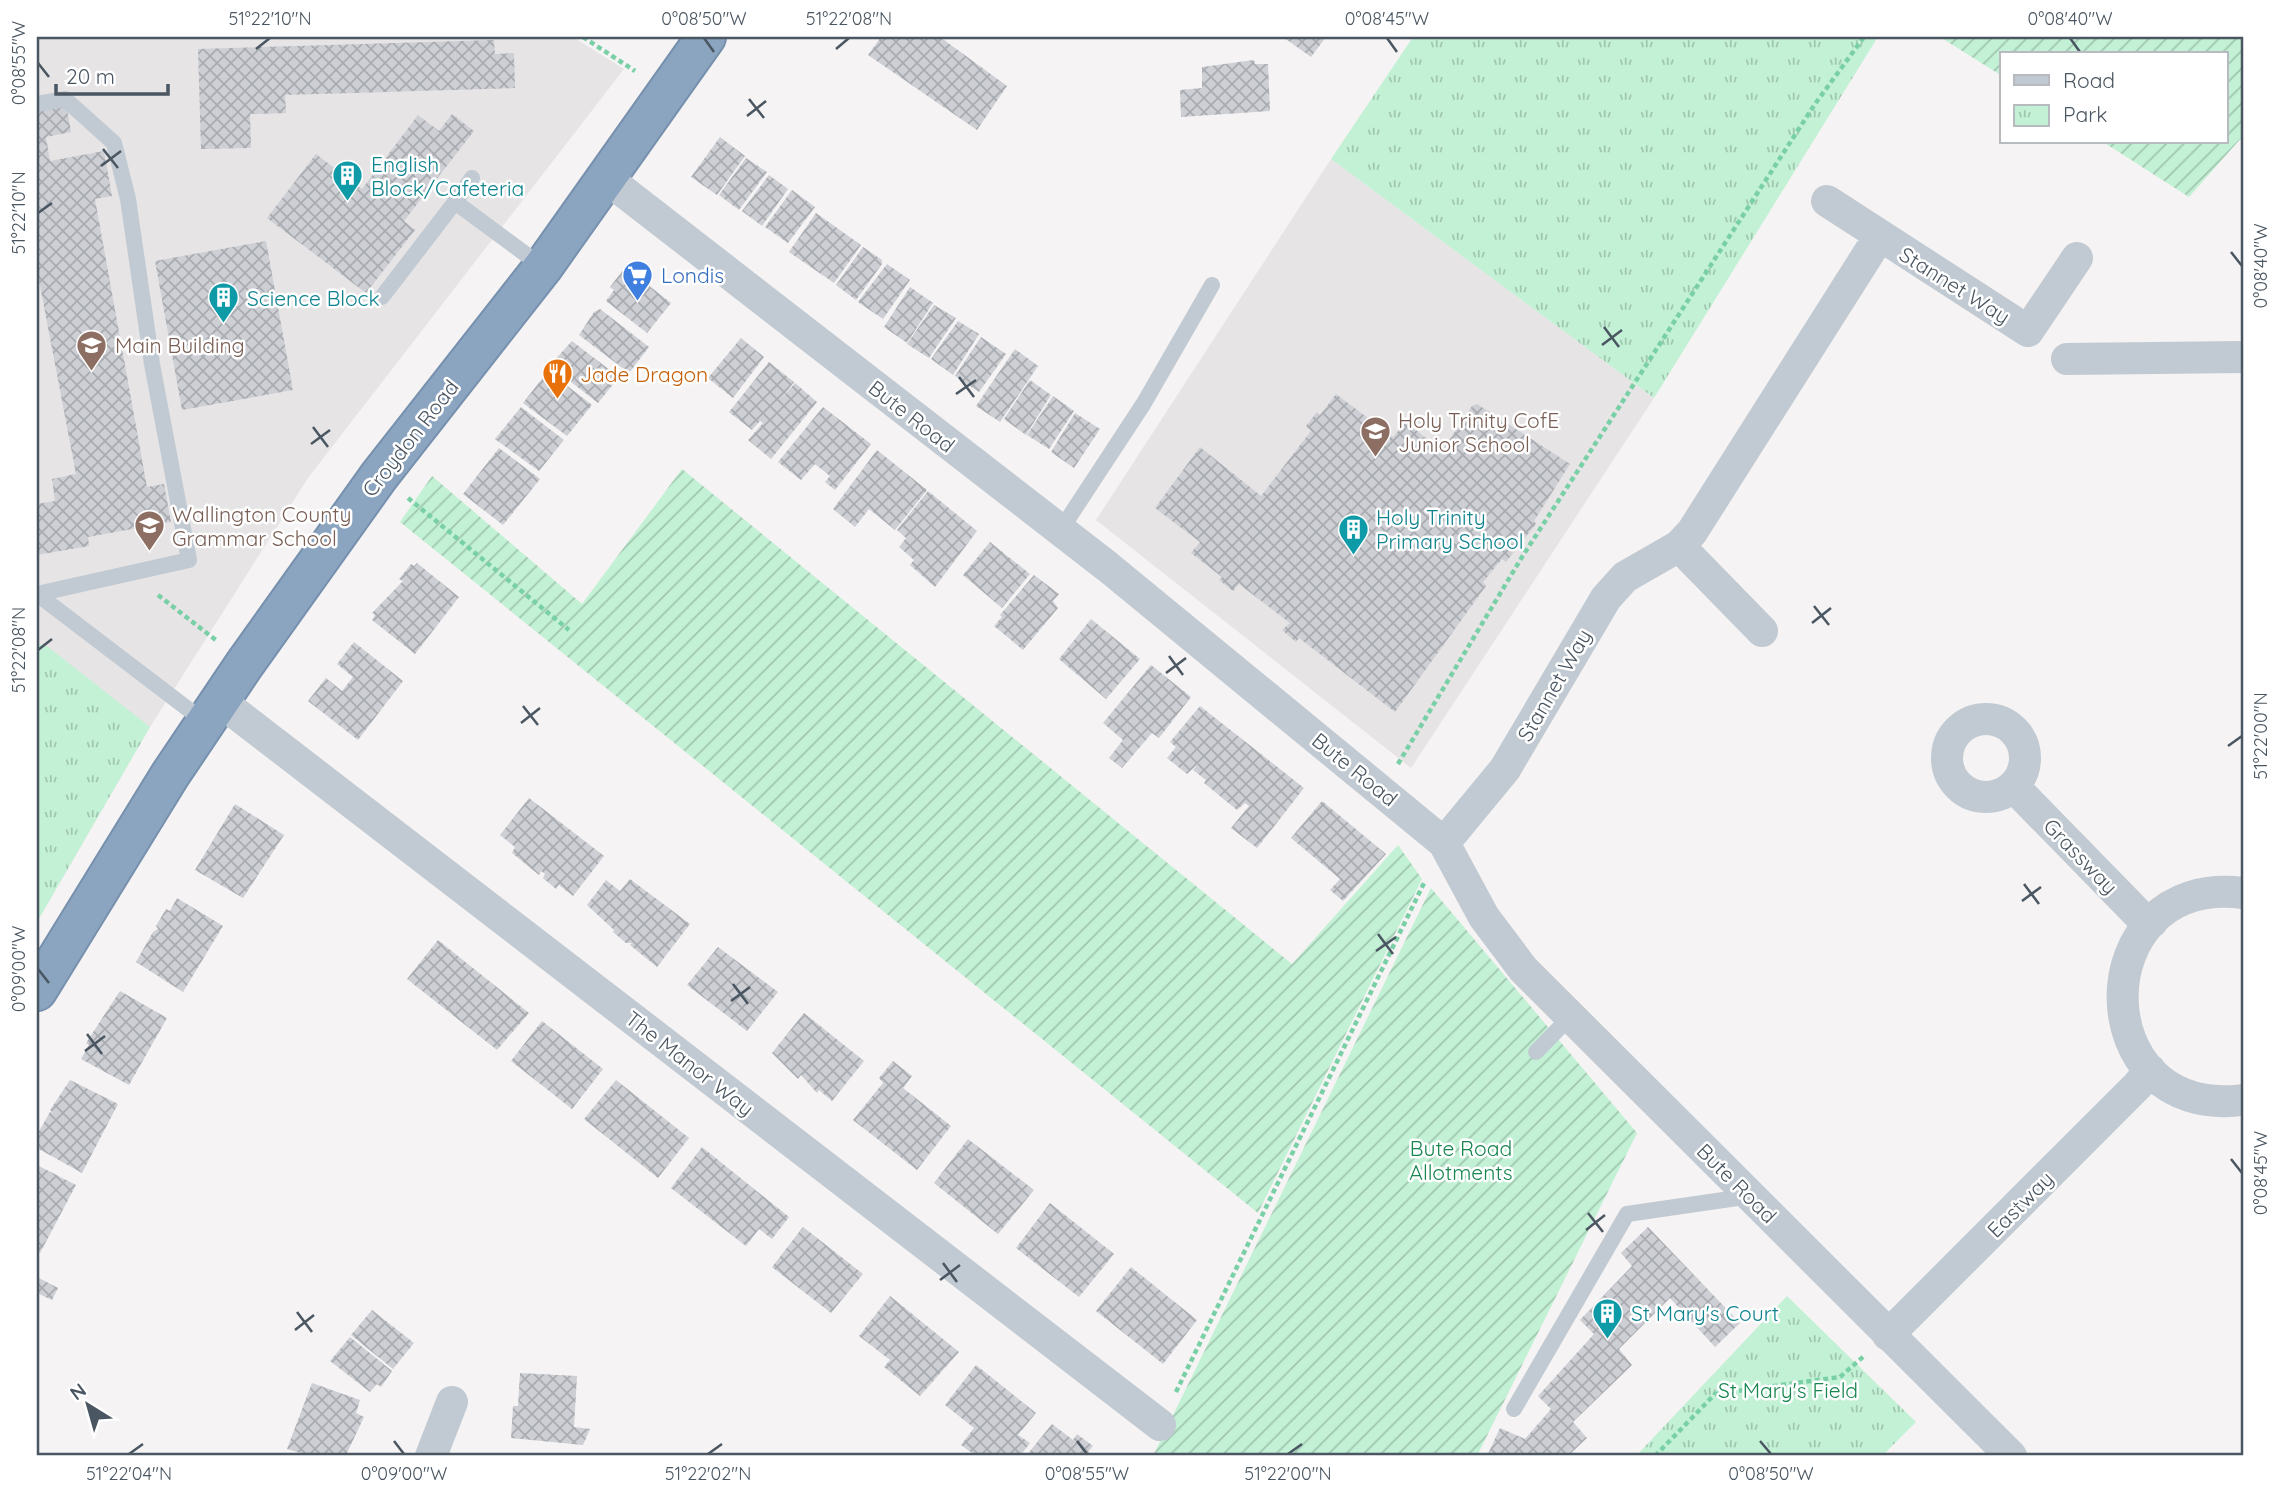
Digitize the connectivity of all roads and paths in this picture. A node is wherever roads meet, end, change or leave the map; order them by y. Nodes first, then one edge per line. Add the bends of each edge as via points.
1 (583, 37) edge
2 (706, 37) edge
3 (1864, 37) edge
4 (667, 92) junction
5 (37, 104) edge
6 (472, 178) dead end
7 (606, 178) junction
8 (1827, 201) dead end
9 (455, 202) junction
10 (1879, 237) junction
11 (2077, 258) dead end
12 (543, 267) junction
13 (1212, 285) dead end
14 (382, 297) dead end
15 (2243, 357) edge
16 (2067, 359) dead end
17 (380, 476) junction
18 (1060, 531) junction
19 (1679, 546) junction
20 (130, 573) junction
21 (37, 594) edge
22 (569, 630) dead end
23 (1762, 631) dead end
24 (223, 645) dead end
25 (213, 711) junction
26 (2013, 786) dead end
27 (1382, 790) junction
28 (1444, 843) junction
29 (2243, 894) edge
30 (2152, 922) junction
31 (37, 991) edge
32 (1570, 1017) junction
33 (1536, 1052) dead end
34 (2150, 1070) junction
35 (2243, 1100) edge
36 (1751, 1196) junction
37 (1888, 1335) junction
38 (453, 1402) dead end
39 (1514, 1409) dead end
40 (1160, 1425) joint
41 (432, 1456) edge
42 (1655, 1456) edge
43 (2011, 1456) edge

1 - 4 path
2 - 4 highway, Croydon Road
3 - 27 path via 1815,104 1522,557
4 - 7 highway, Croydon Road
5 - 20 lane via 65,99 114,143 128,199 152,365 189,560
6 - 9 lane
7 - 12 highway, Croydon Road
7 - 18 street, Bute Road
8 - 10 street, Stannet Way
9 - 12 lane
9 - 14 lane
10 - 11 street, Stannet Way via 2028,331
10 - 19 street, Stannet Way
12 - 17 highway, Croydon Road
13 - 18 lane via 1144,403
15 - 16 street
17 - 22 path
17 - 25 highway, Croydon Road
18 - 27 street, Bute Road
19 - 23 street
19 - 28 street, Stannet Way via 1625,577 1606,598 1504,769
20 - 21 lane
20 - 24 path
21 - 25 lane
25 - 31 highway, Croydon Road
25 - 40 street, The Manor Way
26 - 30 street, Grassway via 2139,915
27 - 28 street, Bute Road
28 - 32 street, Bute Road via 1502,943
28 - 40 path
29 - 30 street via 2199,895 2174,905
30 - 34 street via 2135,943 2124,968 2120,995 2134,1048
32 - 33 lane
32 - 36 street, Bute Road
34 - 35 street via 2197,1098
34 - 37 street, Eastway
36 - 37 street, Bute Road
36 - 39 lane via 1627,1214
37 - 42 path via 1840,1377 1715,1394
37 - 43 street, Bute Road
38 - 41 street

